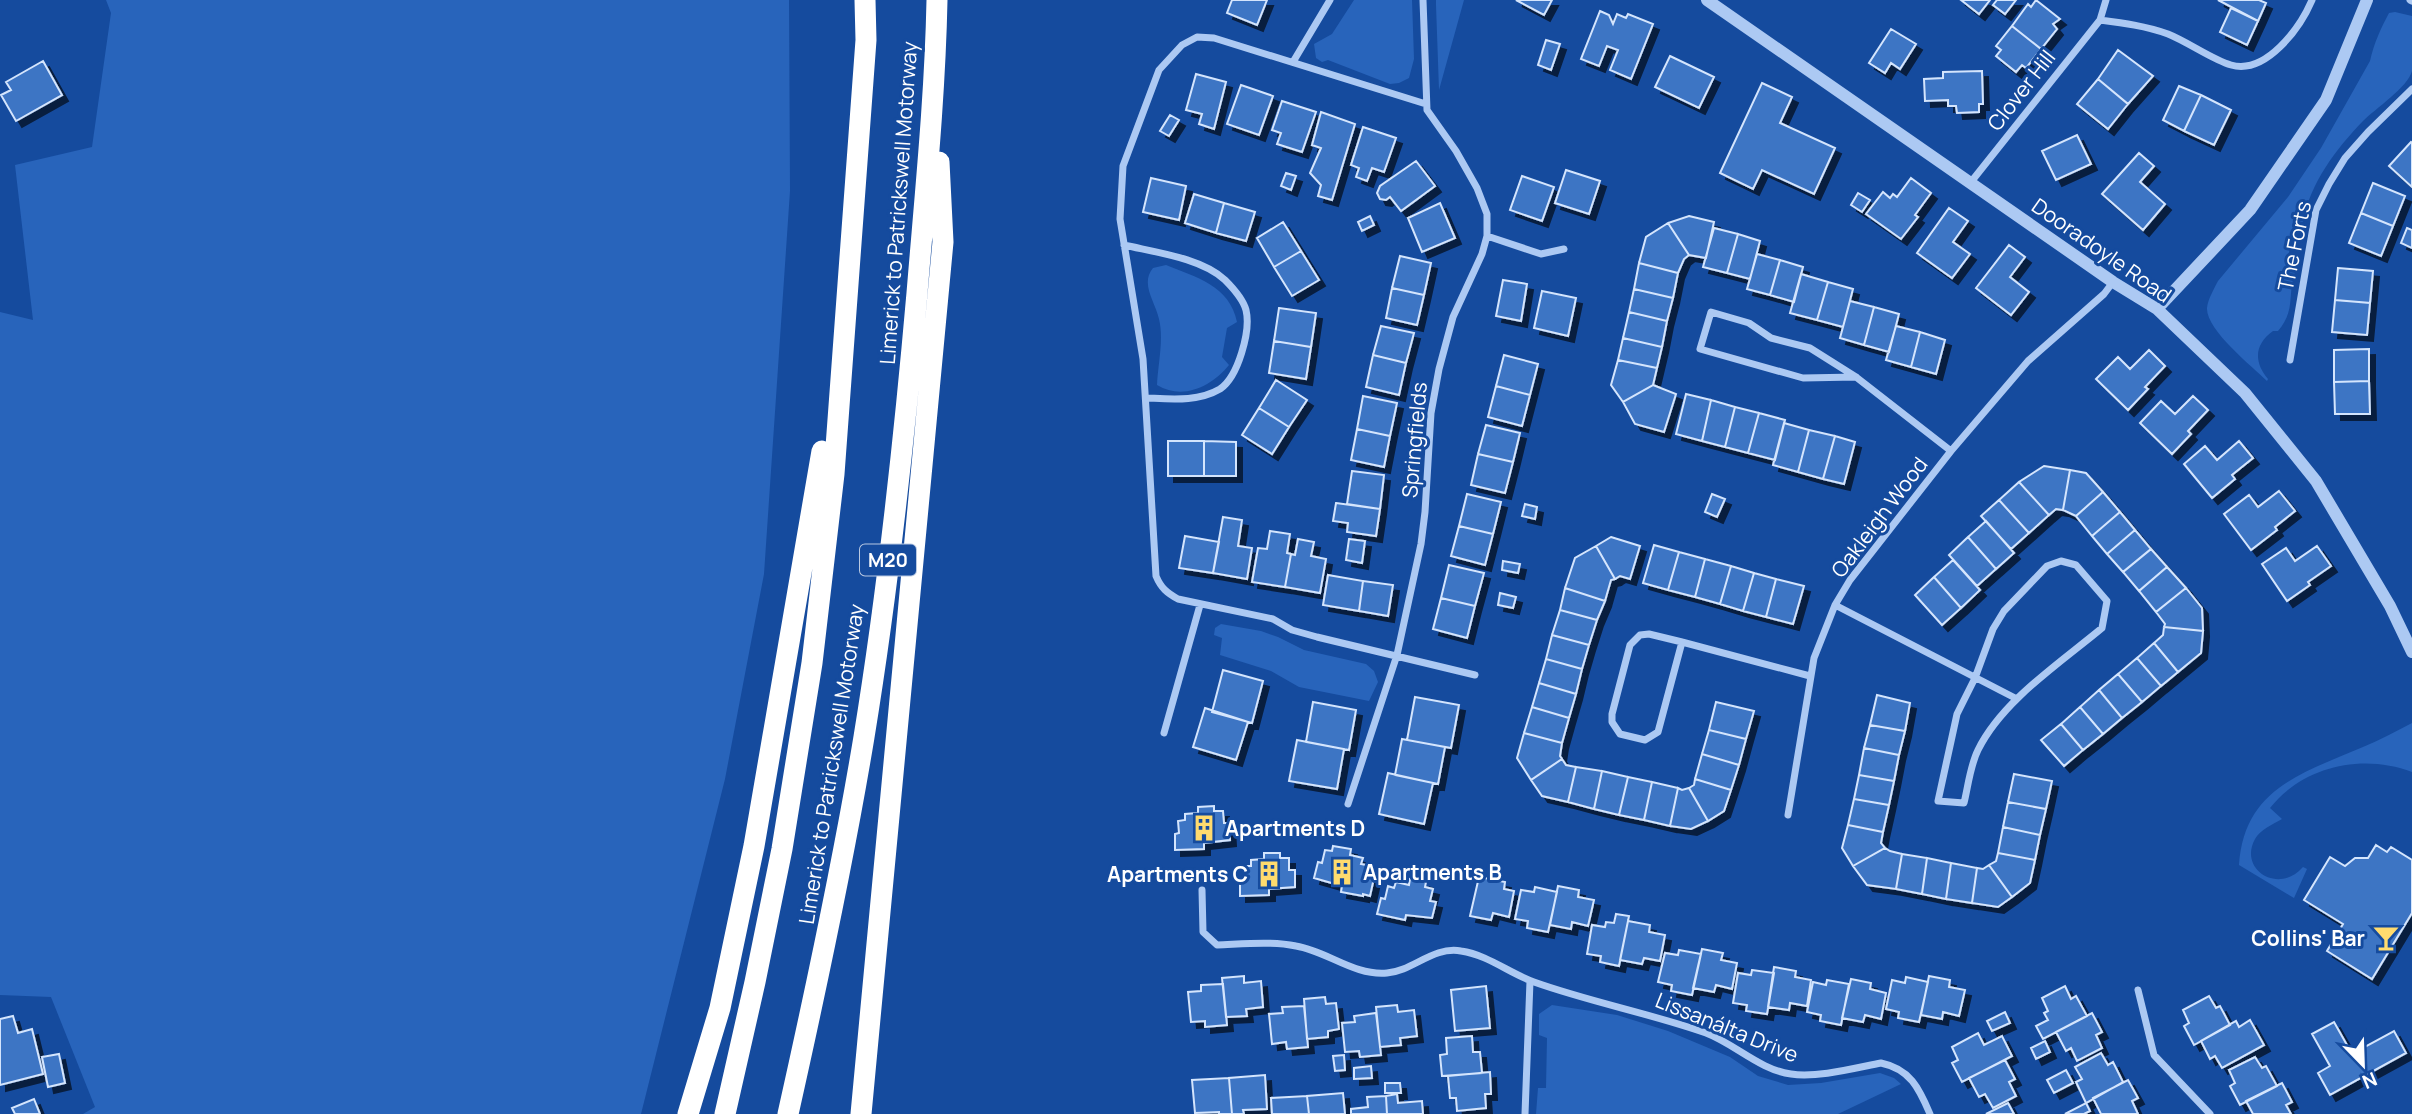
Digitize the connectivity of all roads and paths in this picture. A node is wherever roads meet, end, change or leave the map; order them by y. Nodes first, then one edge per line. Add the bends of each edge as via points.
1 (864, 0) edge
2 (937, 0) edge
3 (1330, 0) edge
4 (1423, 0) edge
5 (1707, 0) edge
6 (2106, 0) edge
7 (2312, 0) edge
8 (2367, 0) edge
9 (2100, 20) junction
10 (1293, 62) junction
11 (935, 79) junction
12 (2412, 89) edge
13 (1426, 104) junction
14 (859, 144) junction
15 (1971, 182) junction
16 (1487, 236) junction
17 (1124, 245) junction
18 (1564, 249) dead end
19 (2113, 282) junction
20 (2157, 309) junction
21 (2291, 360) dead end
22 (1856, 377) junction
23 (1146, 398) junction
24 (1951, 451) junction
25 (1200, 605) junction
26 (1835, 605) junction
27 (1682, 642) junction
28 (2412, 652) edge
29 (1397, 655) junction
30 (1475, 675) dead end
31 (1810, 676) junction
32 (1975, 678) junction
33 (2017, 699) junction
34 (1164, 733) dead end
35 (1349, 804) dead end
36 (1788, 815) dead end
37 (1202, 890) dead end
38 (1530, 981) junction
39 (2138, 990) dead end
40 (688, 1114) edge
41 (725, 1114) edge
42 (788, 1114) edge
43 (861, 1114) edge
44 (1525, 1114) edge
45 (1930, 1114) edge
46 (2210, 1114) edge

1 - 14 highway, Limerick to Patrickswell Motorway
2 - 11 highway, Limerick to Patrickswell Motorway / M20
3 - 10 street
4 - 13 street, Springfields
5 - 15 street, Dooradoyle Road
6 - 9 street, Clover Hill
7 - 9 street via 2290,39 2245,67 2228,64 2163,33
8 - 20 street via 2326,100 2250,210
9 - 15 street, Clover Hill
10 - 13 street
10 - 17 street via 1197,37 1170,55 1159,70 1123,166 1120,219
11 - 42 highway, Limerick to Patrickswell Motorway / M20 via 906,413 866,720 825,950
11 - 43 highway, M20 via 943,242
12 - 21 street, The Forts via 2345,158 2316,210
13 - 16 street, Springfields via 1477,188 1487,214
14 - 40 highway via 819,477 757,833 720,1008
14 - 41 highway, Limerick to Patrickswell Motorway via 834,474 812,663 782,849
15 - 19 street, Dooradoyle Road
16 - 18 street via 1541,254
16 - 29 street, Springfields via 1454,317 1439,369 1430,416 1422,538
17 - 23 street
17 - 23 street via 1208,268 1224,279 1247,313 1234,374 1218,390 1196,398
19 - 20 street, Dooradoyle Road
19 - 24 street, Oakleigh Wood via 2028,361
20 - 28 street, Dooradoyle Road via 2245,393 2316,481
22 - 22 street, Oakleigh Wood via 1810,348 1771,338 1749,323 1711,312 1700,349 1803,378
22 - 24 street, Oakleigh Wood
23 - 25 street via 1156,576 1167,593
24 - 26 street, Oakleigh Wood
25 - 29 street via 1273,619 1292,630
25 - 34 street
26 - 31 street, Oakleigh Wood
26 - 32 street, Oakleigh Wood
27 - 27 street via 1649,634 1633,640 1612,714 1620,734 1645,740 1658,732
27 - 31 street
29 - 30 street
29 - 35 street, Springfields
31 - 36 street, Oakleigh Wood
32 - 33 street, Oakleigh Wood
32 - 33 street via 1956,714 1938,801 1964,803 1977,752
32 - 33 street via 2004,611 2047,565 2061,561 2076,565 2107,601 2102,628
37 - 38 street, Lissanálta Drive via 1203,932 1217,944 1298,946 1386,974 1444,950 1460,950
38 - 44 street
38 - 45 street, Lissanálta Drive via 1706,1034 1784,1073 1806,1075 1892,1065 1911,1077
39 - 46 street via 2154,1055

